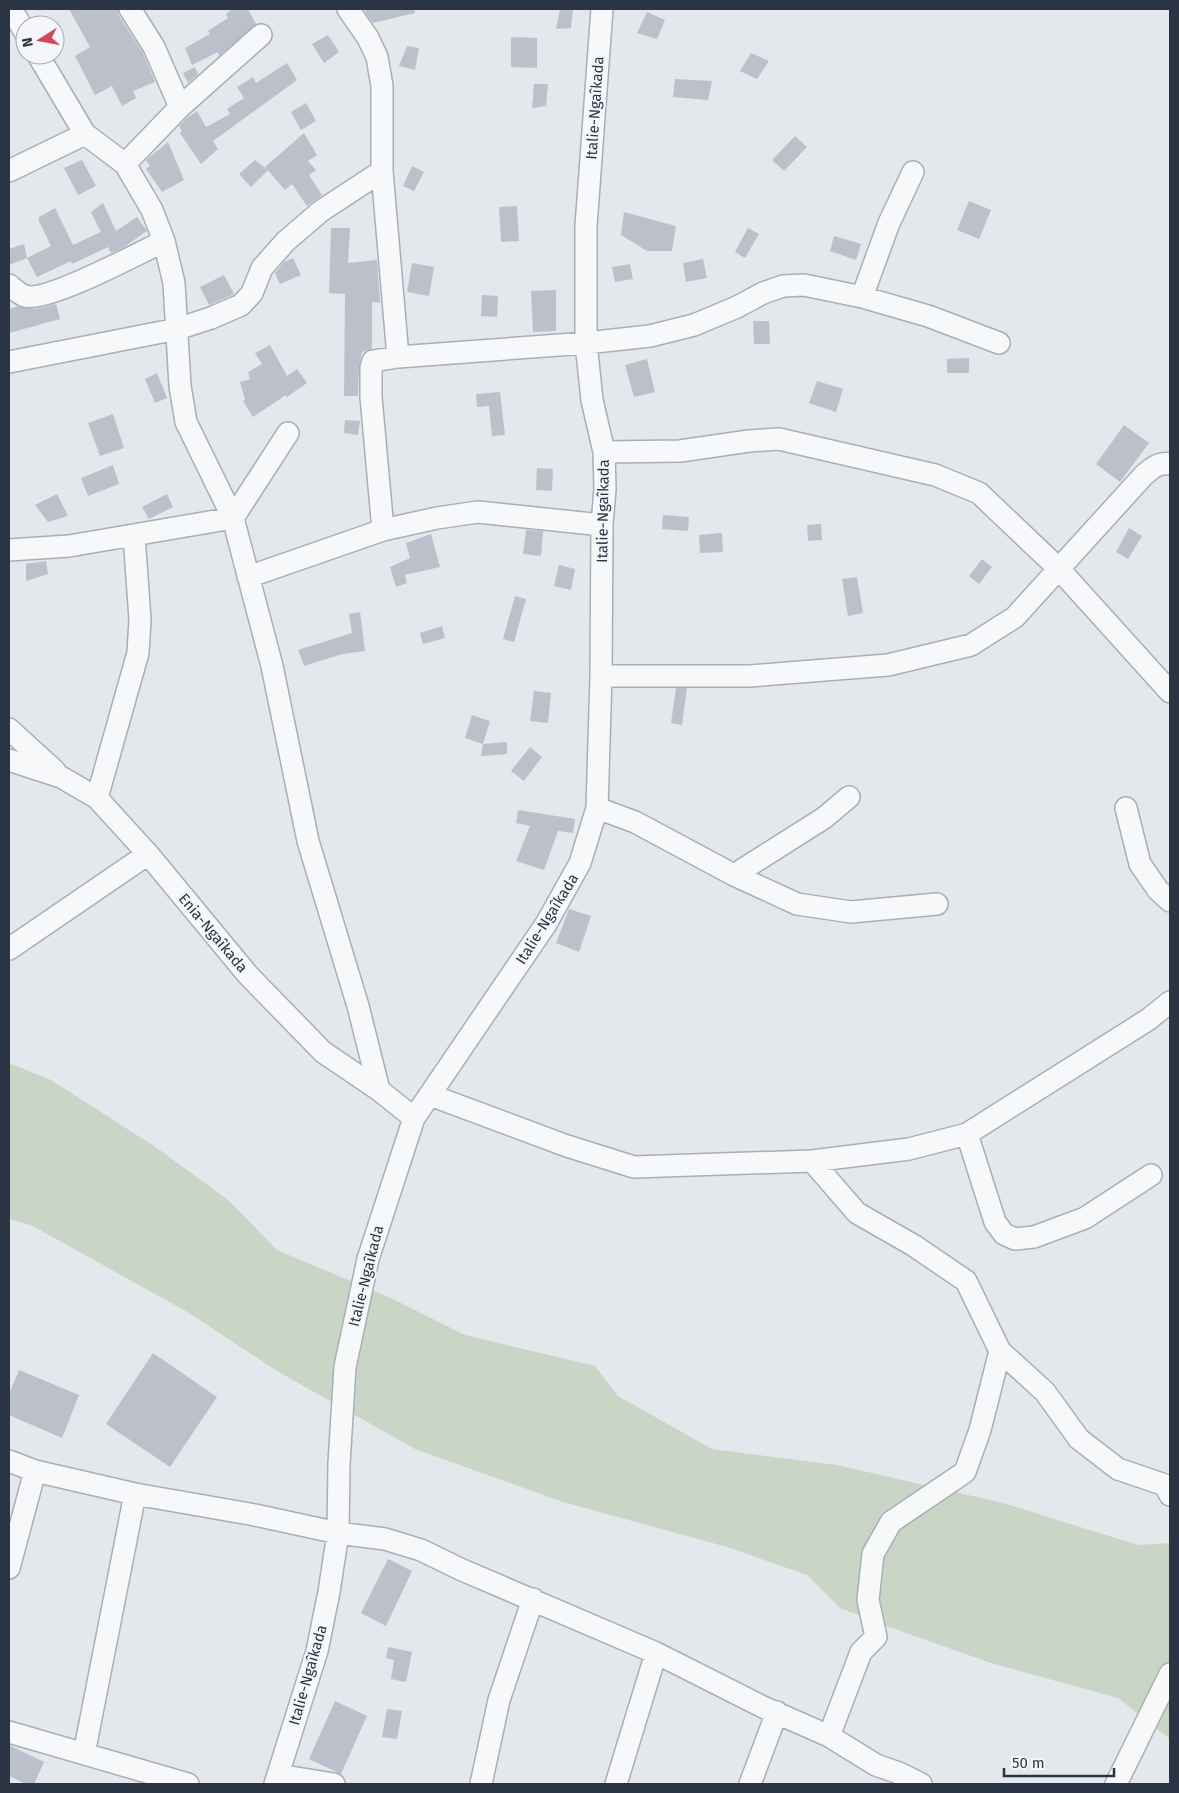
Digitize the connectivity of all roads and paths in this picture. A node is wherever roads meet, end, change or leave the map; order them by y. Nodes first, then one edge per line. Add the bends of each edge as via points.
1 (130, 9) edge
2 (348, 9) edge
3 (602, 9) edge
4 (261, 35) dead end
5 (44, 65) edge
6 (180, 106) junction
7 (85, 134) junction
8 (125, 164) junction
9 (9, 171) edge
10 (382, 171) junction
11 (913, 172) dead end
12 (164, 241) junction
13 (9, 285) edge
14 (862, 297) junction
15 (176, 328) junction
16 (586, 343) junction
17 (999, 343) dead end
18 (398, 356) junction
19 (9, 362) edge
20 (288, 433) dead end
21 (604, 452) junction
22 (1170, 464) edge
23 (233, 518) junction
24 (602, 524) junction
25 (383, 530) junction
26 (134, 535) junction
27 (9, 550) edge
28 (1059, 569) junction
29 (248, 577) junction
30 (601, 676) junction
31 (1170, 692) edge
32 (9, 729) edge
33 (9, 760) edge
34 (61, 776) junction
35 (849, 797) dead end
36 (97, 798) junction
37 (597, 808) junction
38 (1126, 808) dead end
39 (148, 854) junction
40 (734, 875) junction
41 (1170, 901) edge
42 (936, 904) dead end
43 (9, 949) edge
44 (1170, 1002) edge
45 (379, 1090) junction
46 (430, 1095) junction
47 (414, 1118) junction
48 (967, 1134) junction
49 (812, 1161) junction
50 (1151, 1175) dead end
51 (1000, 1352) junction
52 (9, 1461) edge
53 (35, 1471) junction
54 (135, 1494) junction
55 (1170, 1495) edge
56 (338, 1533) junction
57 (9, 1568) edge
58 (532, 1599) junction
59 (656, 1653) junction
60 (1170, 1674) edge
61 (776, 1712) junction
62 (9, 1732) edge
63 (829, 1736) junction
64 (84, 1754) junction
65 (276, 1780) edge
66 (188, 1784) edge
67 (334, 1784) edge
68 (481, 1784) edge
69 (616, 1784) edge
70 (750, 1784) edge
71 (921, 1784) edge
72 (1116, 1784) edge

1 - 6 street via 154,47
2 - 10 street via 377,57 382,86
3 - 16 street, Italie-Ngaîkada via 586,226
4 - 6 street
5 - 7 street
6 - 8 street
7 - 8 street
7 - 9 street
8 - 12 street via 152,210
10 - 15 street via 321,211 286,241 262,268 252,293 241,305
10 - 18 street
11 - 14 street via 889,223
12 - 13 street via 69,286 37,297 24,296
12 - 15 street via 174,282
14 - 16 street via 804,285 783,286 694,325 650,336
14 - 17 street via 928,316
15 - 19 street
15 - 23 street via 186,422
16 - 18 street
16 - 21 street, Italie-Ngaîkada via 592,400
18 - 25 street via 373,361 371,367
20 - 23 street
21 - 24 street, Italie-Ngaîkada
21 - 28 street via 680,451 780,439 935,475 979,493
22 - 28 street via 1154,466
23 - 26 street
23 - 29 street
24 - 25 street via 478,512
24 - 30 street, Italie-Ngaîkada
25 - 29 street
26 - 27 street via 69,546
26 - 36 street via 140,620 138,653
28 - 30 street via 1015,618 971,645 888,666 750,676
28 - 31 street
29 - 45 street via 272,666 308,841 358,1006
30 - 37 street, Italie-Ngaîkada
32 - 34 street
33 - 34 street, Enia-Ngaîkada
34 - 36 street, Enia-Ngaîkada
35 - 40 street via 824,818
36 - 39 street, Enia-Ngaîkada
37 - 40 street via 635,822
37 - 46 street, Italie-Ngaîkada via 580,863 546,924
38 - 41 street via 1140,864
39 - 43 street
39 - 45 street, Enia-Ngaîkada via 248,975 316,1045
40 - 42 street via 797,904 842,911
44 - 48 street via 1149,1019
45 - 47 street, Enia-Ngaîkada
46 - 47 street, Italie-Ngaîkada
46 - 49 street via 634,1167
47 - 56 street, Italie-Ngaîkada via 368,1259 345,1368
48 - 49 street via 909,1149
48 - 50 street via 995,1222 1004,1234 1014,1239 1034,1237 1086,1218
49 - 51 street via 857,1213 966,1281
51 - 55 street via 1045,1392 1079,1439 1118,1469 1165,1486
51 - 63 street via 980,1430 965,1472 891,1522 873,1554 868,1600 876,1637 861,1652
52 - 53 street
53 - 54 street
53 - 57 street
54 - 56 street
54 - 64 street
56 - 58 street via 384,1539 420,1550
56 - 65 street, Italie-Ngaîkada via 317,1651
58 - 59 street
58 - 68 street via 499,1700
59 - 61 street
59 - 69 street
60 - 72 street
61 - 63 street
61 - 70 street
62 - 64 street
63 - 71 street via 876,1765
64 - 66 street
65 - 67 street

